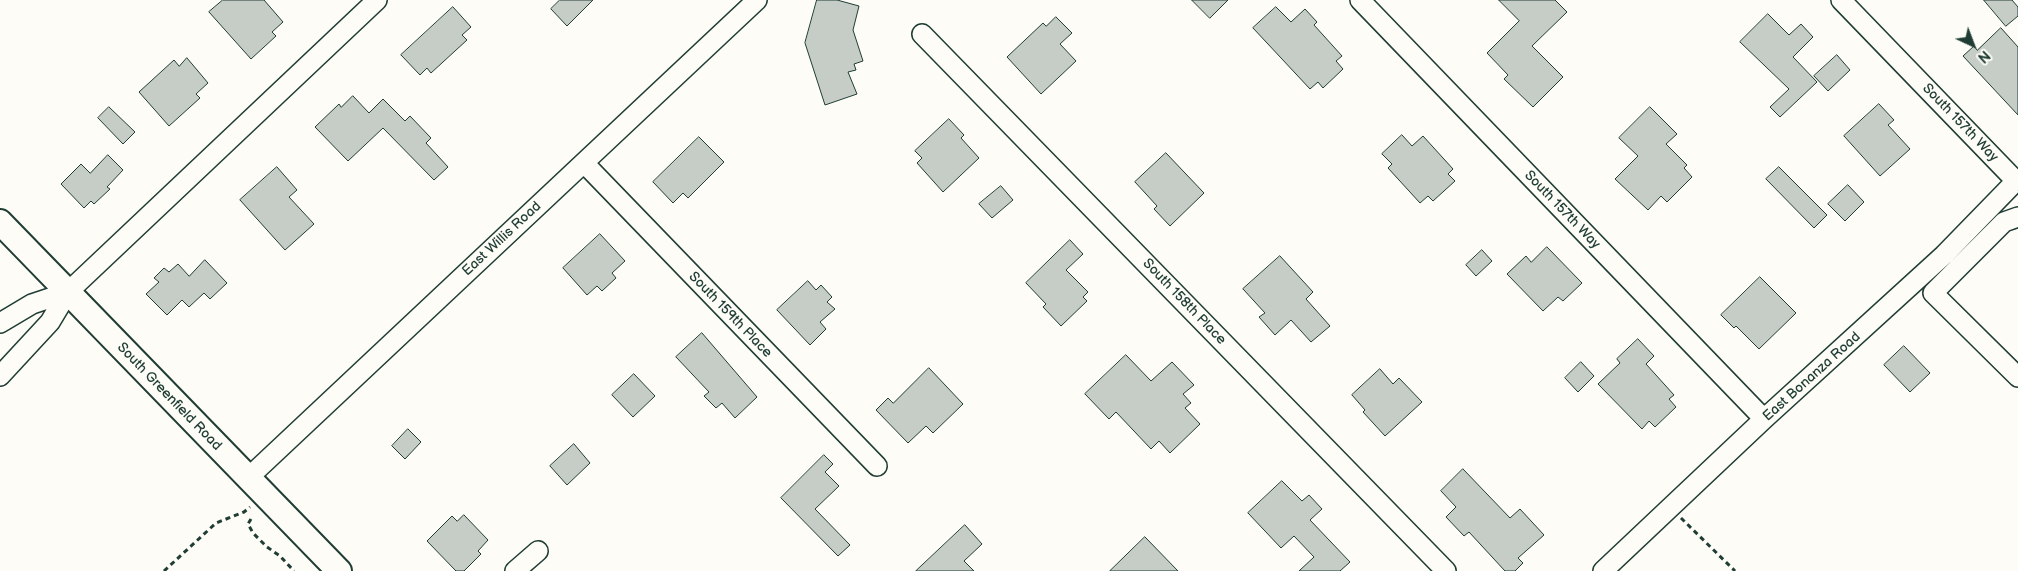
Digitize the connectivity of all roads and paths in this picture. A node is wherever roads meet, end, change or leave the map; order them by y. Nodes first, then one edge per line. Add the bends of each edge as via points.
1 (377, 0) edge
2 (757, 0) edge
3 (1360, 0) edge
4 (1841, 0) edge
5 (922, 34) dead end
6 (584, 163) junction
7 (2017, 180) edge
8 (2018, 217) edge
9 (0, 222) edge
10 (68, 292) junction
11 (0, 323) edge
12 (0, 376) edge
13 (2018, 377) edge
14 (1764, 419) junction
15 (877, 466) dead end
16 (256, 487) junction
17 (1669, 508) junction
18 (251, 519) dead end
19 (538, 551) dead end
20 (164, 571) edge
21 (294, 571) edge
22 (339, 571) edge
23 (516, 571) edge
24 (1446, 571) edge
25 (1603, 571) edge
26 (1735, 571) edge

1 - 10 street
2 - 6 street, East Willis Road
3 - 14 street, South 157th Way
4 - 7 street, South 157th Way
5 - 24 street, South 158th Place
6 - 15 street, South 159th Place
6 - 16 street, East Willis Road
7 - 14 street, East Bonanza Road via 1937,262
8 - 13 street via 2004,222 1933,293
9 - 10 main road, South Greenfield Road
10 - 11 street via 32,304
10 - 12 street via 50,322
10 - 16 main road, South Greenfield Road
14 - 17 street, East Bonanza Road
16 - 20 path via 244,512 216,523
16 - 22 main road, South Greenfield Road
17 - 25 street, East Bonanza Road
17 - 26 path
18 - 21 path via 248,524 253,533
19 - 23 street

